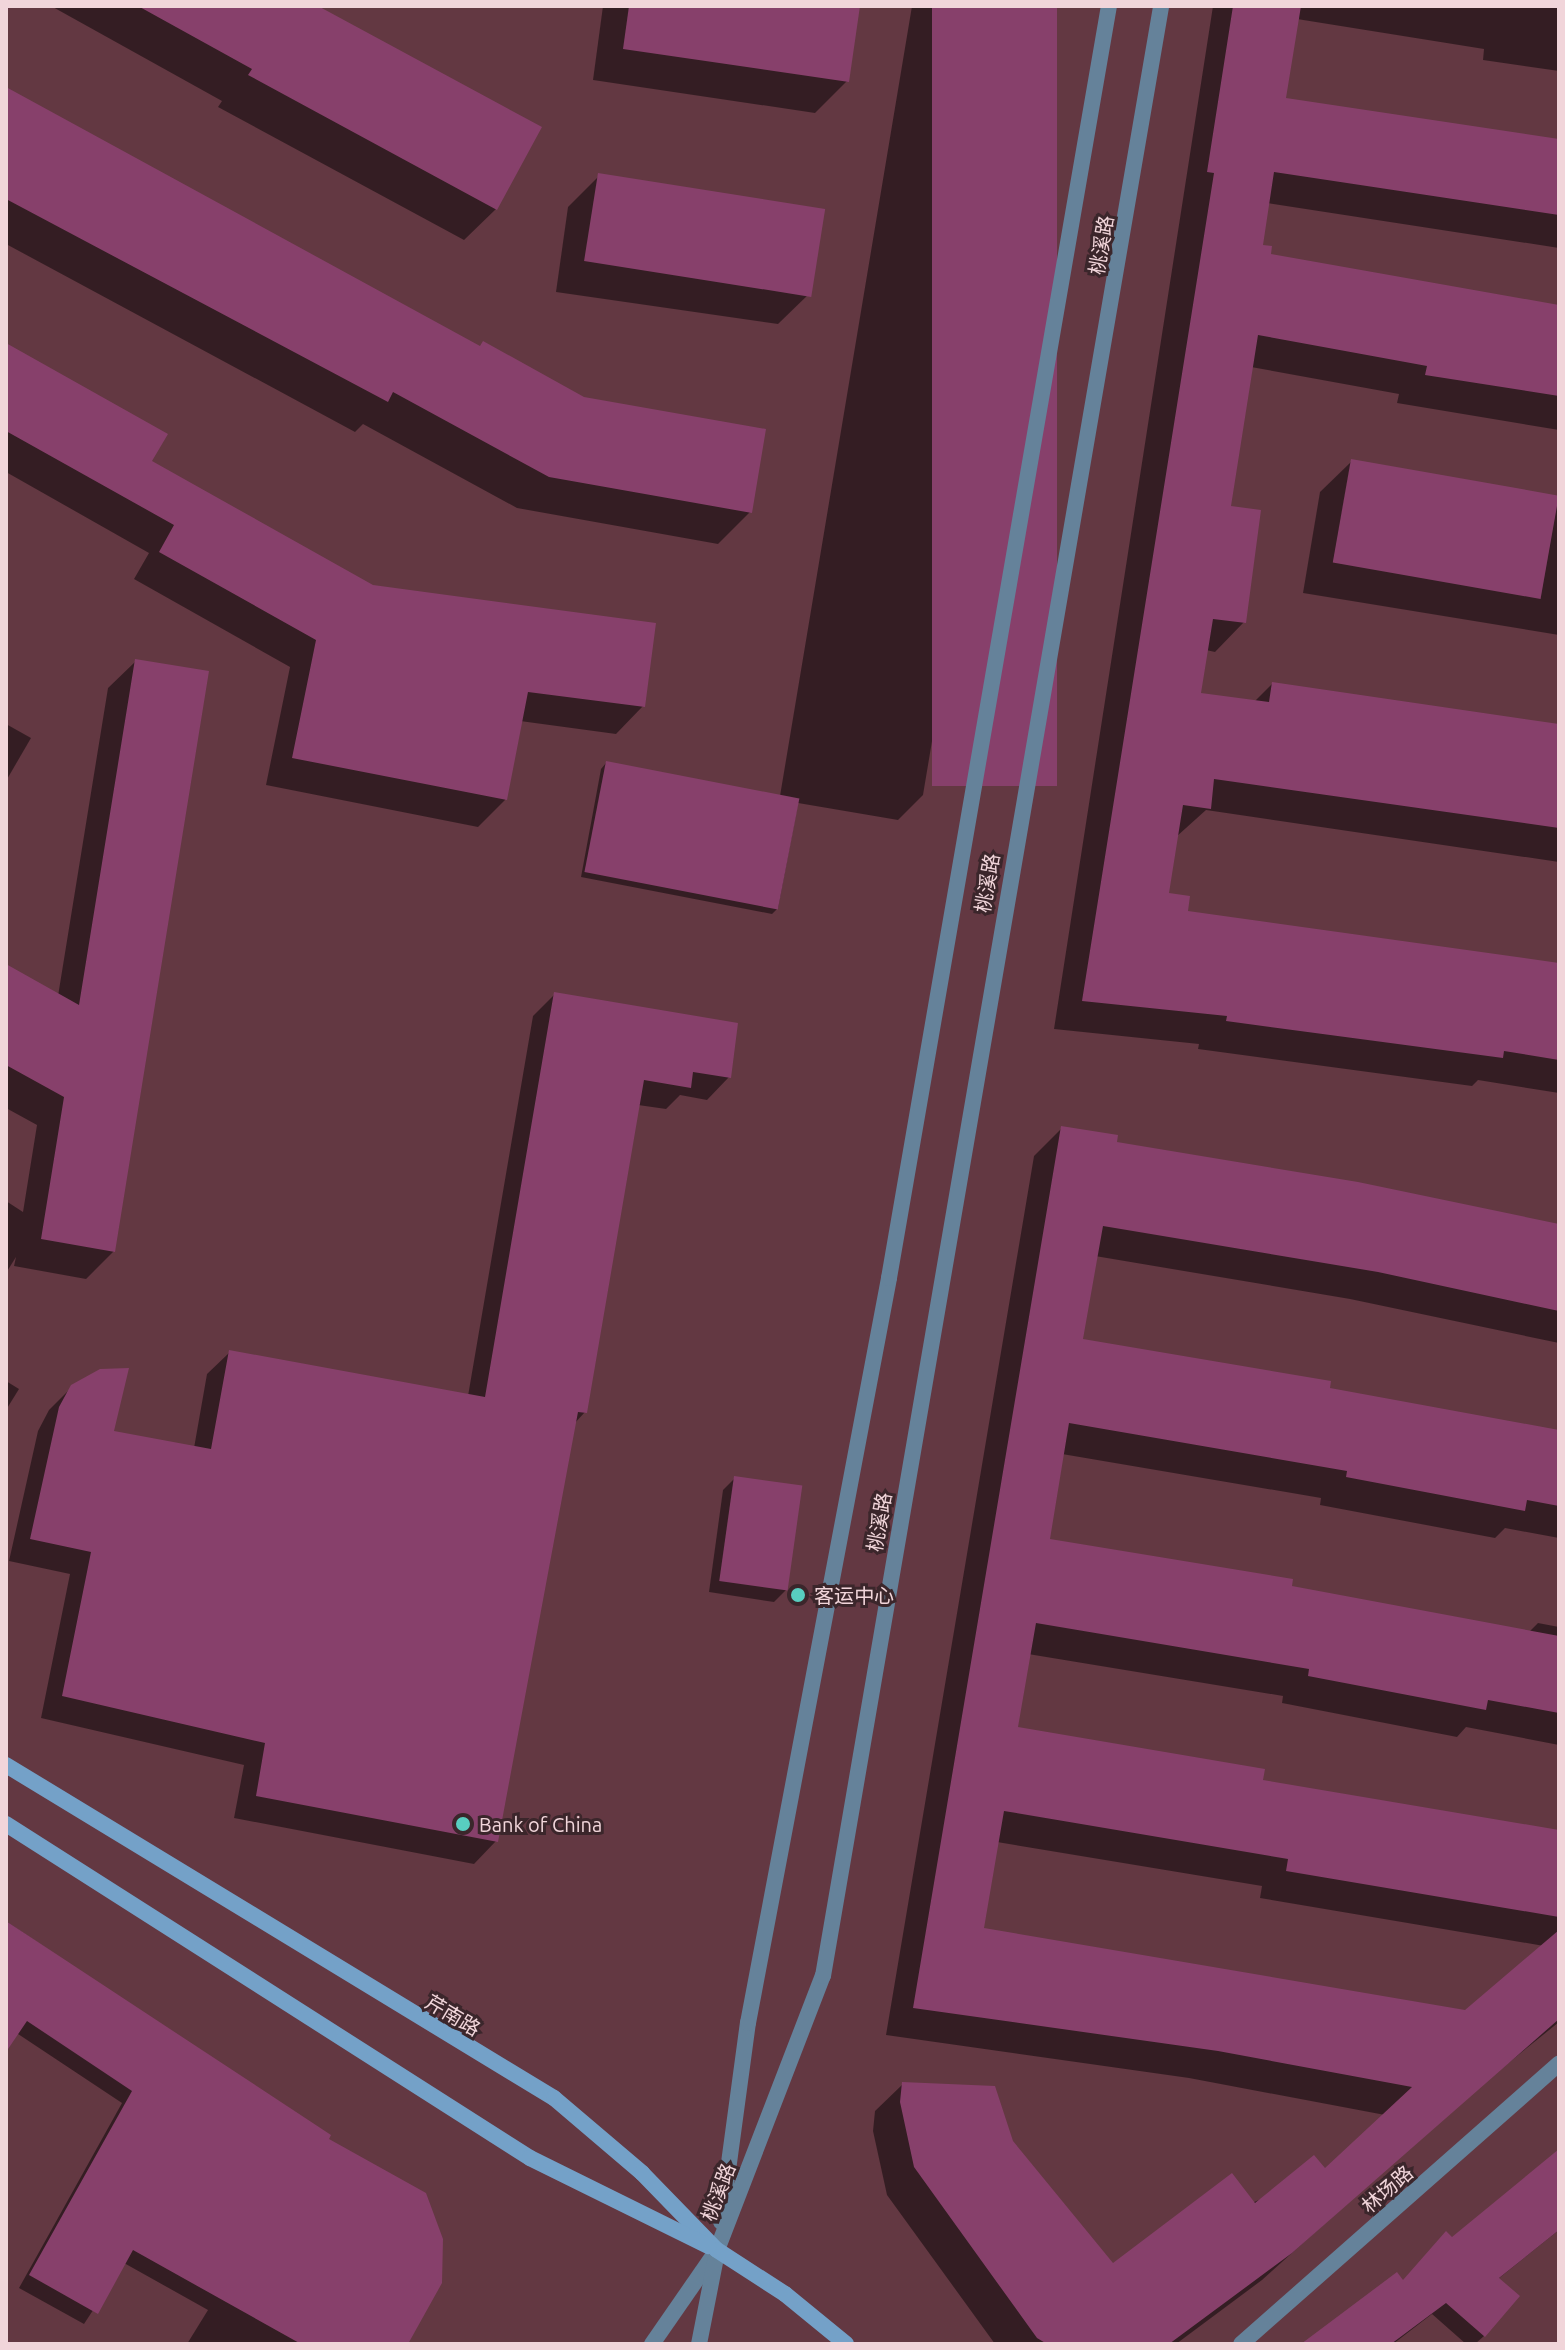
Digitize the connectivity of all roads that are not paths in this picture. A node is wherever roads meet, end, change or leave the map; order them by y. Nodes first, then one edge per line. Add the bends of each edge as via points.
1 (1109, 6) edge
2 (1161, 6) edge
3 (6, 1765) edge
4 (6, 1824) edge
5 (1559, 2064) edge
6 (717, 2250) junction
7 (652, 2344) edge
8 (699, 2344) edge
9 (846, 2344) edge
10 (1241, 2344) edge

1 - 6 street, 桃溪路 via 892,1263 748,2023
2 - 6 street, 桃溪路 via 823,1976
3 - 6 main road, 芹南路 via 554,2098 642,2173
4 - 6 main road via 530,2158
5 - 10 street, 林场路
6 - 7 street
6 - 8 street
6 - 9 main road, 芹南路 via 785,2294

